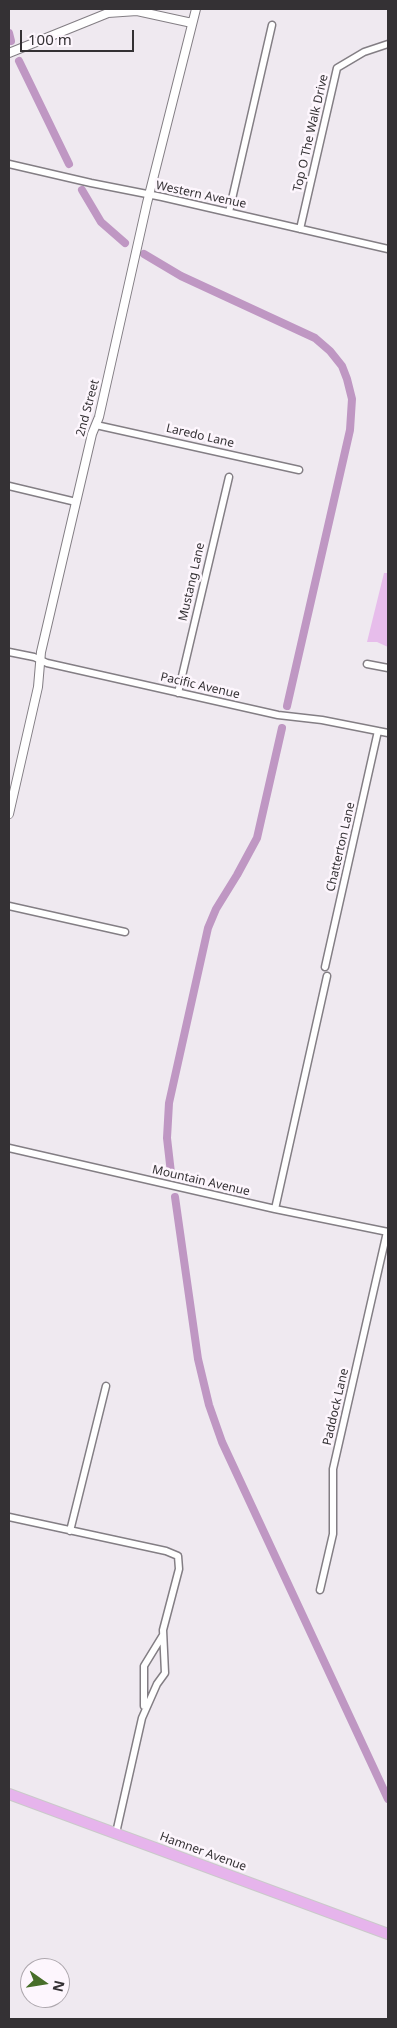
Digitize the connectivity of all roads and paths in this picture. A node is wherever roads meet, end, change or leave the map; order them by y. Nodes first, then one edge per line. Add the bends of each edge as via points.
1 (196, 9) edge
2 (192, 23) junction
3 (272, 25) dead end
4 (388, 44) edge
5 (9, 53) edge
6 (9, 164) edge
7 (149, 195) junction
8 (229, 212) junction
9 (300, 229) junction
10 (388, 249) edge
11 (96, 425) junction
12 (299, 470) dead end
13 (228, 477) dead end
14 (9, 486) edge
15 (76, 502) junction
16 (9, 652) edge
17 (40, 660) junction
18 (367, 664) dead end
19 (388, 668) edge
20 (178, 692) junction
21 (378, 731) junction
22 (388, 733) edge
23 (9, 814) edge
24 (9, 906) edge
25 (125, 932) dead end
26 (325, 967) dead end
27 (327, 976) dead end
28 (9, 1148) edge
29 (275, 1209) junction
30 (388, 1232) edge
31 (106, 1386) dead end
32 (9, 1516) edge
33 (70, 1530) junction
34 (320, 1590) dead end
35 (163, 1634) junction
36 (144, 1713) junction
37 (9, 1794) edge
38 (116, 1833) junction
39 (388, 1934) edge

1 - 2 street, 2nd Street
2 - 5 street via 138,11 108,13
2 - 7 street, 2nd Street
3 - 8 street
4 - 9 street, Top O The Walk Drive via 364,52 337,68
6 - 7 street, Western Avenue
7 - 8 street, Western Avenue
7 - 11 street, 2nd Street
8 - 9 street, Western Avenue
9 - 10 street, Western Avenue
11 - 12 street, Laredo Lane
11 - 15 street, 2nd Street
13 - 20 street, Mustang Lane
14 - 15 street
15 - 17 street, 2nd Street
16 - 17 street, Pacific Avenue
17 - 20 street, Pacific Avenue
17 - 23 street, 2nd Street via 38,687
18 - 19 street
20 - 21 street, Pacific Avenue via 278,715
21 - 22 street, Pacific Avenue
21 - 26 street, Chatterton Lane
24 - 25 street
27 - 29 street
28 - 29 street, Mountain Avenue
29 - 30 street, Mountain Avenue
30 - 34 street, Paddock Lane via 333,1469 333,1534
31 - 33 street
32 - 33 street
33 - 35 street via 178,1556 179,1569
35 - 36 street via 165,1672
35 - 36 street via 144,1666
36 - 38 street
37 - 38 main road, Hamner Avenue
38 - 39 main road, Hamner Avenue

